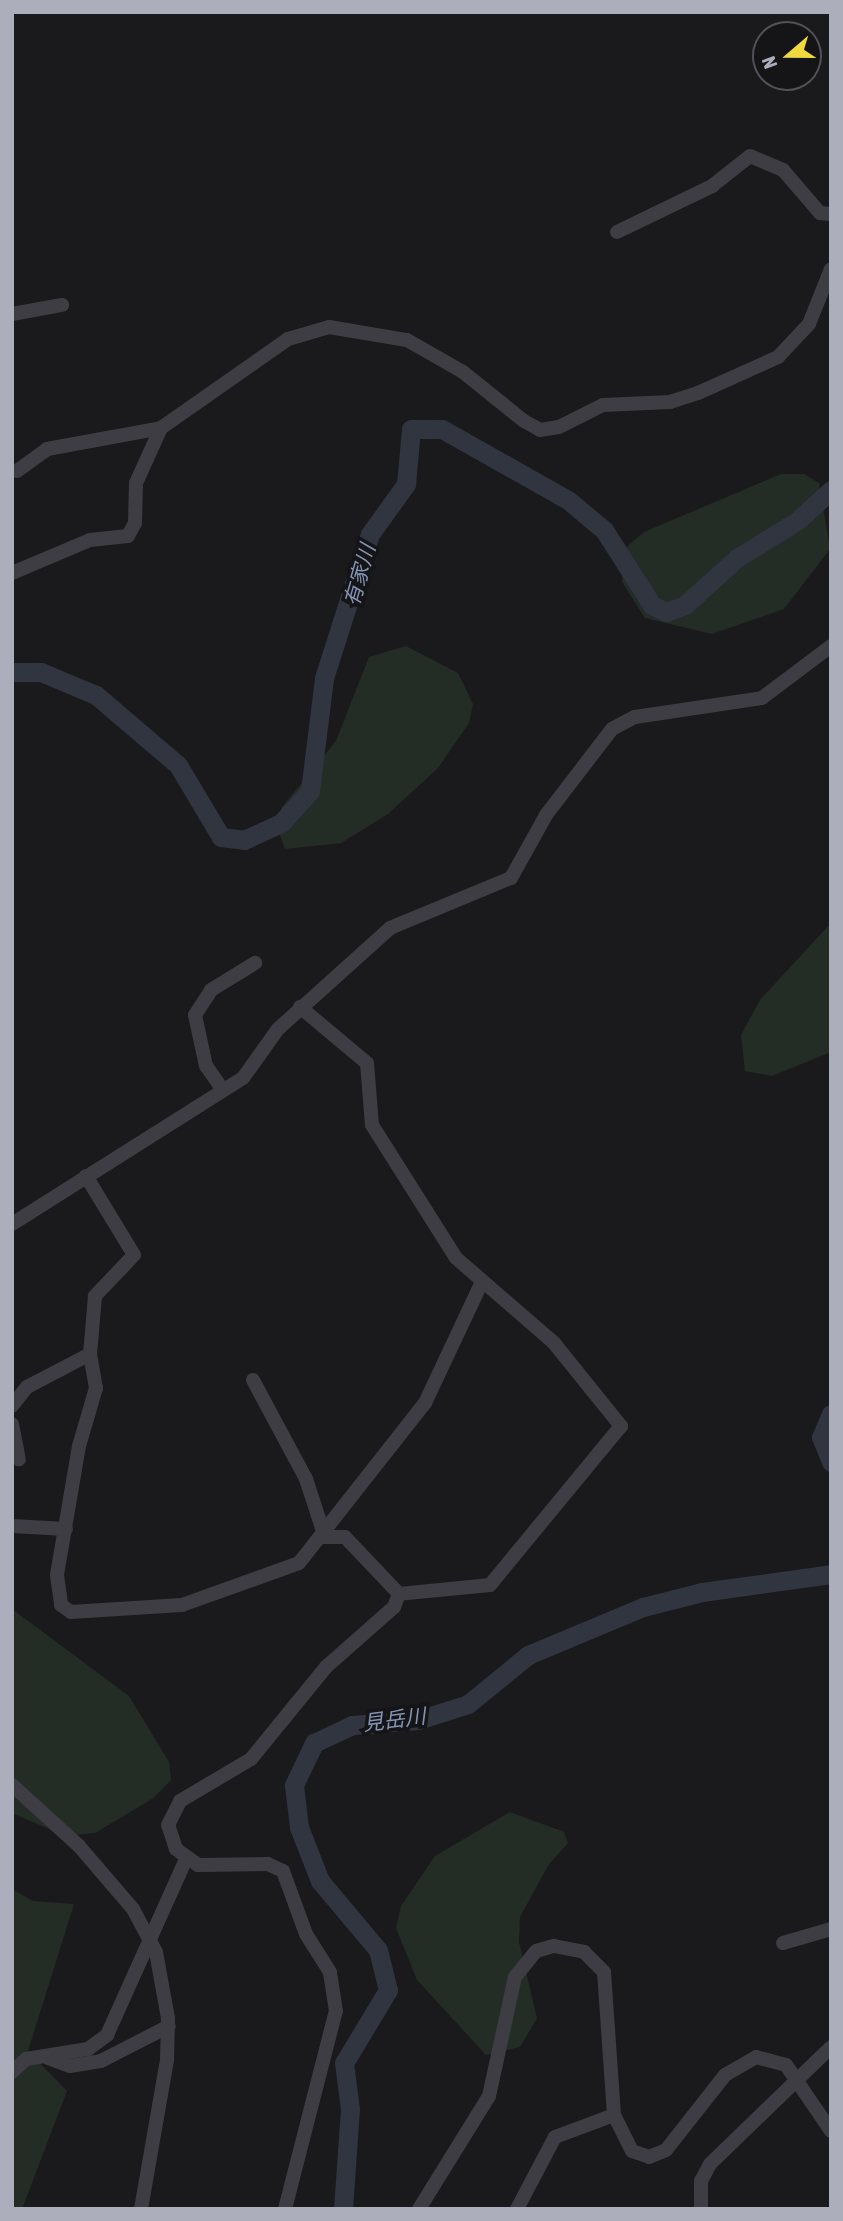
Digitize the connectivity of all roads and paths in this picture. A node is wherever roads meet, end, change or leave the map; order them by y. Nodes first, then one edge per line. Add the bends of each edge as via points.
1 (831, 214) edge
2 (617, 232) dead end
3 (831, 269) edge
4 (62, 305) dead end
5 (12, 314) edge
6 (161, 428) junction
7 (17, 471) dead end
8 (12, 573) edge
9 (831, 646) edge
10 (256, 963) dead end
11 (300, 1007) junction
12 (223, 1090) junction
13 (86, 1176) junction
14 (12, 1224) edge
15 (481, 1284) junction
16 (90, 1354) junction
17 (253, 1380) dead end
18 (12, 1406) edge
19 (12, 1424) edge
20 (19, 1459) dead end
21 (12, 1526) edge
22 (66, 1529) junction
23 (325, 1537) junction
24 (400, 1594) junction
25 (12, 1785) edge
26 (186, 1859) junction
27 (831, 1929) edge
28 (783, 1943) dead end
29 (168, 2022) junction
30 (831, 2046) edge
31 (48, 2058) junction
32 (12, 2072) edge
33 (798, 2078) junction
34 (614, 2115) junction
35 (831, 2131) edge
36 (141, 2209) edge
37 (285, 2209) edge
38 (419, 2209) edge
39 (517, 2209) edge
40 (701, 2209) edge

1 - 2 street via 810,205 783,170 750,156 712,186
3 - 6 street via 796,343 738,378 670,402 603,405 559,428 540,430 434,352 407,340 329,327 288,339
4 - 5 street
6 - 7 street via 47,449
6 - 8 street via 136,483 135,523 128,536 89,540
9 - 11 street via 762,698 635,718 612,729 546,815 512,878 390,928
10 - 12 street via 211,990 195,1015 206,1066
11 - 12 street via 257,1065
11 - 15 street via 367,1063 370,1109 380,1141 426,1217
12 - 13 street
13 - 14 street
13 - 16 street via 134,1255 95,1296
15 - 23 street via 425,1403 391,1440
15 - 24 street via 554,1343 619,1420 620,1432 490,1585
16 - 18 street via 27,1387
16 - 22 street via 96,1388 79,1446
17 - 23 street via 306,1479
19 - 20 street
21 - 22 street
22 - 23 street via 57,1589 71,1612 142,1610 224,1594 299,1563
23 - 24 street via 345,1536
24 - 26 street via 394,1607 326,1667 251,1759 180,1801 168,1825
25 - 29 street, bridge via 47,1815 132,1909 156,1952
26 - 31 street via 107,2035 88,2049
26 - 37 street via 211,1867 268,1864 283,1871 336,1992
27 - 28 street
29 - 31 street via 101,2061 70,2066
29 - 36 street
30 - 33 street
31 - 32 street via 26,2059
33 - 34 street via 778,2058 737,2063 658,2155 632,2151
33 - 35 street
33 - 40 street via 710,2164 701,2181
34 - 38 street via 604,1972 596,1960 569,1946 536,1951 515,1977 488,2096
34 - 39 street via 555,2137

